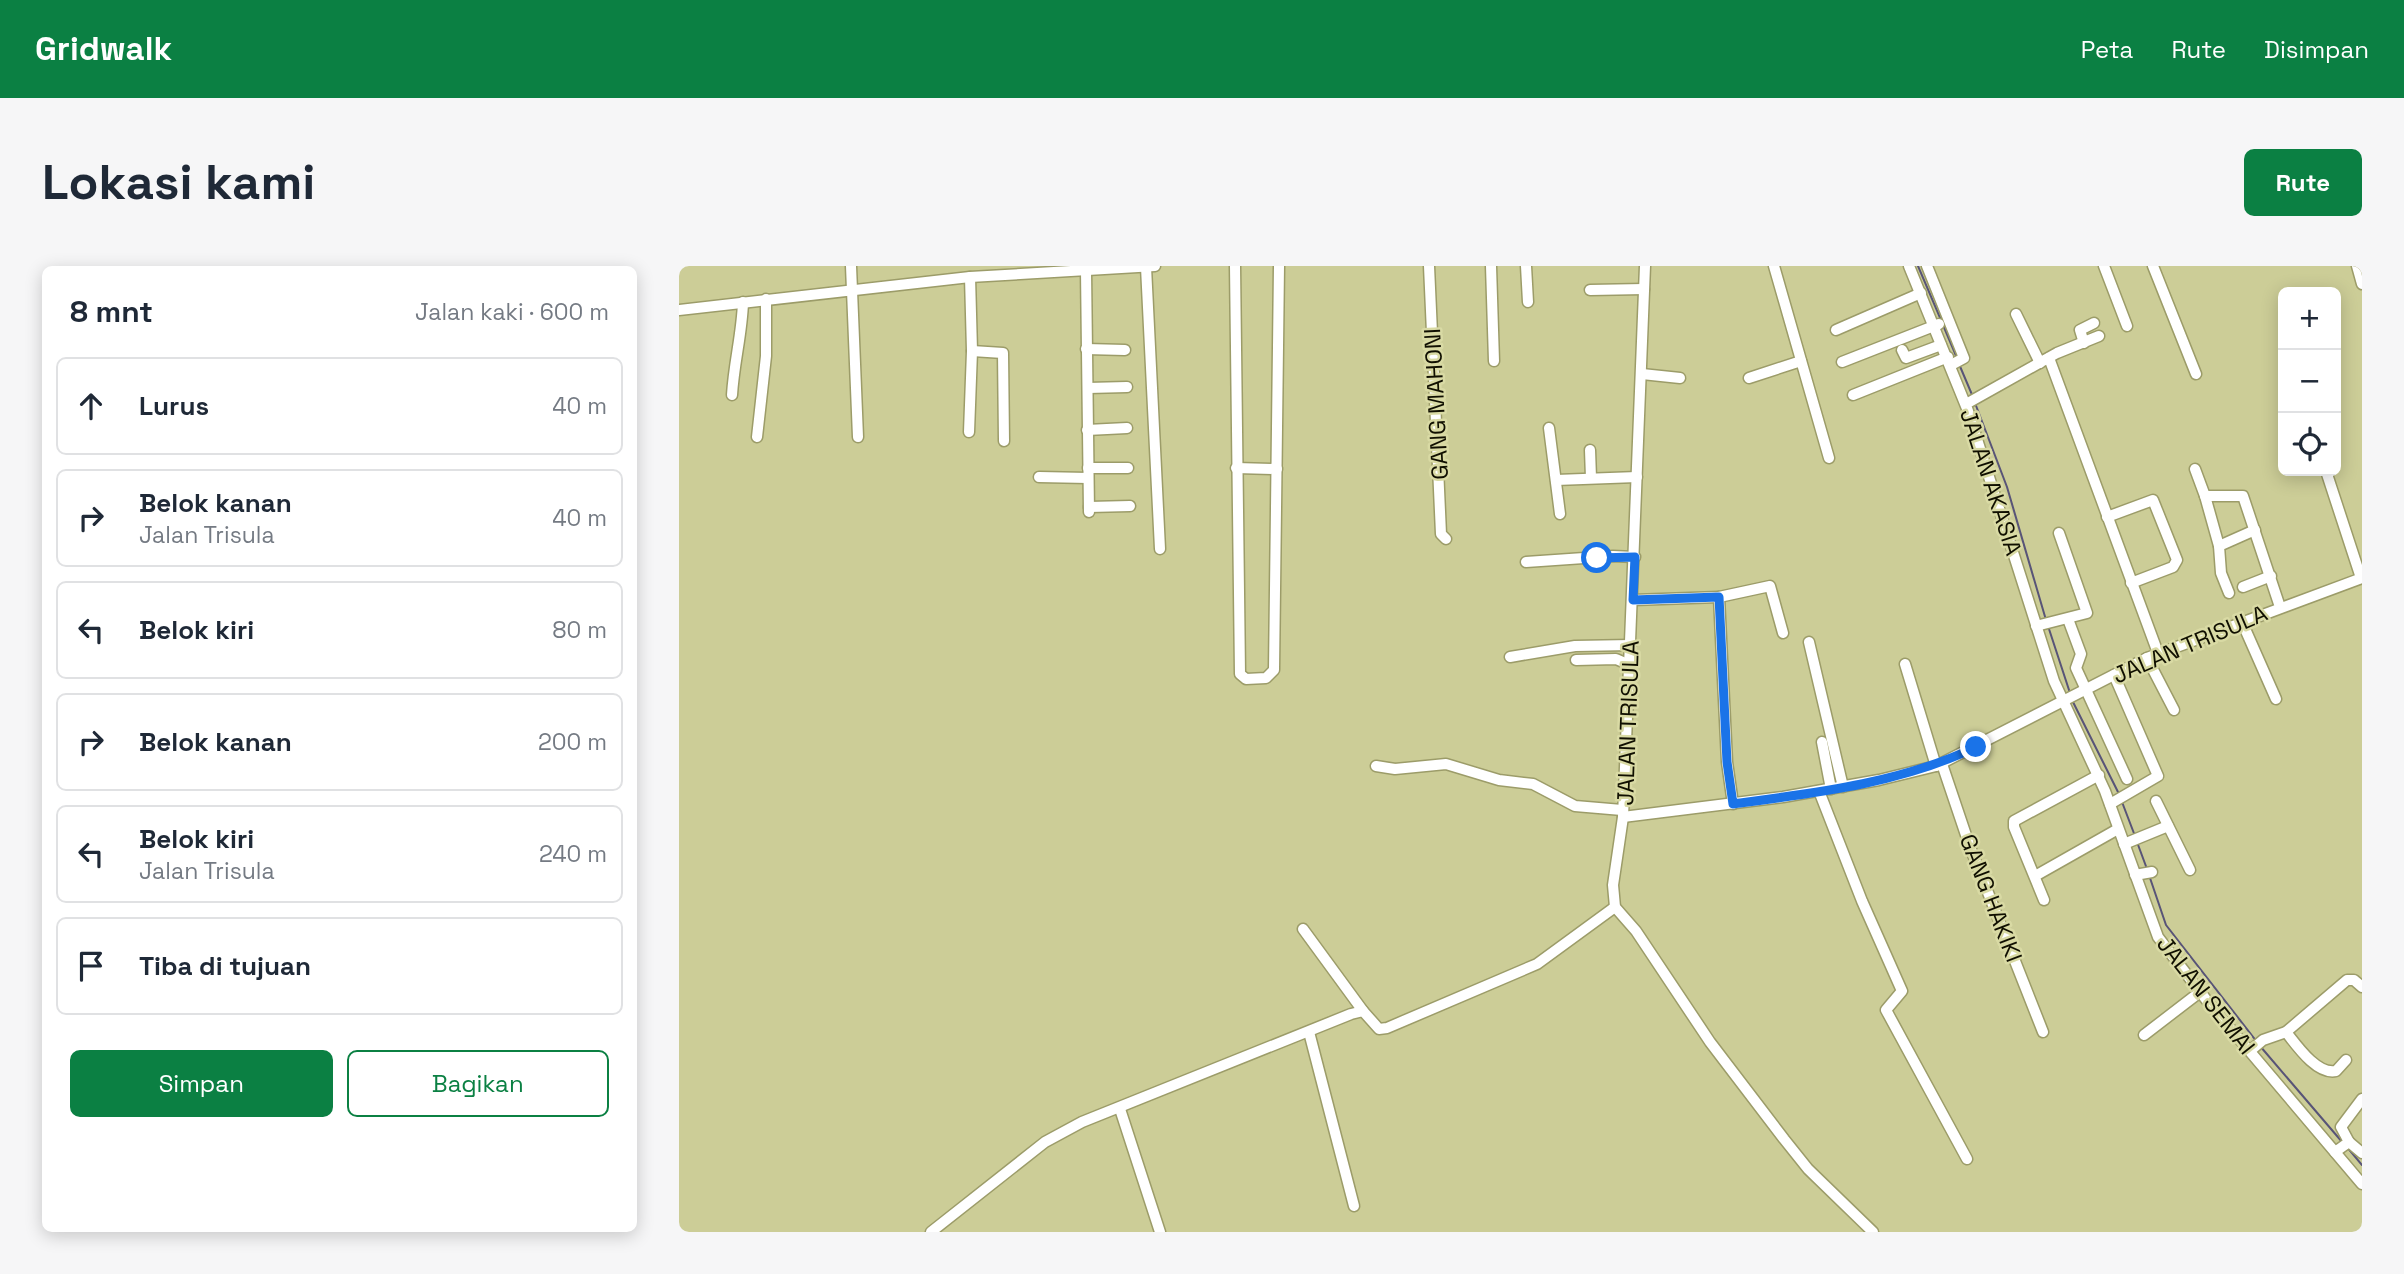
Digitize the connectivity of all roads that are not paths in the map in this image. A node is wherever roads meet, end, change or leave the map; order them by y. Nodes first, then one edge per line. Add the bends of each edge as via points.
1 (851, 266) edge
2 (1156, 266) edge
3 (1235, 266) edge
4 (1279, 266) edge
5 (1429, 266) edge
6 (1490, 266) edge
7 (1527, 266) edge
8 (1645, 266) edge
9 (1774, 266) edge
10 (1909, 266) edge
11 (1927, 266) edge
12 (2104, 266) edge
13 (2154, 266) edge
14 (2357, 266) edge
15 (1123, 267) edge
16 (1146, 267) edge
17 (1086, 271) junction
18 (974, 273) edge
19 (2362, 284) edge
20 (853, 289) junction
21 (1644, 289) junction
22 (1590, 290) dead end
23 (1921, 293) junction
24 (767, 299) junction
25 (743, 302) junction
26 (1528, 302) dead end
27 (679, 310) edge
28 (2016, 314) dead end
29 (1949, 320) junction
30 (2094, 323) dead end
31 (1935, 325) junction
32 (2127, 326) dead end
33 (1836, 330) dead end
34 (2099, 337) dead end
35 (2084, 342) junction
36 (1941, 345) junction
37 (1086, 349) junction
38 (1125, 350) dead end
39 (1902, 350) dead end
40 (972, 351) junction
41 (2045, 360) junction
42 (1493, 361) dead end
43 (1801, 361) junction
44 (1842, 362) dead end
45 (1954, 362) junction
46 (1642, 374) junction
47 (2196, 374) dead end
48 (1680, 378) dead end
49 (1749, 378) dead end
50 (1127, 387) dead end
51 (1088, 388) junction
52 (732, 395) dead end
53 (1853, 395) dead end
54 (1969, 403) junction
55 (1127, 428) dead end
56 (1549, 428) dead end
57 (1087, 430) junction
58 (969, 432) dead end
59 (757, 436) dead end
60 (858, 437) dead end
61 (1004, 441) dead end
62 (1590, 450) dead end
63 (1829, 458) dead end
64 (1128, 468) dead end
65 (1235, 468) junction
66 (1277, 469) junction
67 (2195, 469) dead end
68 (1088, 473) junction
69 (2328, 476) edge
70 (1039, 477) dead end
71 (1637, 477) junction
72 (1591, 478) junction
73 (1556, 480) junction
74 (2205, 496) junction
75 (1130, 506) dead end
76 (1560, 514) dead end
77 (2107, 517) junction
78 (2255, 530) junction
79 (2059, 533) dead end
80 (1447, 539) dead end
81 (2219, 545) junction
82 (1160, 549) dead end
83 (1635, 557) junction
84 (1526, 562) dead end
85 (2271, 576) junction
86 (2361, 578) edge
87 (2131, 583) junction
88 (2242, 587) dead end
89 (2229, 593) dead end
90 (1719, 597) junction
91 (1633, 600) junction
92 (2280, 607) junction
93 (2068, 620) junction
94 (2242, 622) junction
95 (2037, 626) junction
96 (1783, 633) dead end
97 (1809, 642) dead end
98 (1631, 645) junction
99 (2158, 653) junction
100 (1510, 657) dead end
101 (2147, 658) junction
102 (1576, 660) dead end
103 (1905, 664) dead end
104 (1630, 665) junction
105 (2114, 675) junction
106 (2086, 690) junction
107 (2276, 699) dead end
108 (2067, 700) junction
109 (2174, 710) dead end
110 (1822, 742) dead end
111 (1939, 765) junction
112 (1376, 766) dead end
113 (2099, 775) junction
114 (2127, 779) dead end
115 (1843, 787) junction
116 (1831, 789) junction
117 (1819, 792) junction
118 (2156, 801) dead end
119 (2112, 803) junction
120 (1733, 804) junction
121 (1623, 814) junction
122 (2168, 826) junction
123 (2118, 829) junction
124 (2128, 842) junction
125 (2190, 870) dead end
126 (2035, 876) junction
127 (2044, 900) dead end
128 (1615, 907) junction
129 (1303, 929) dead end
130 (2362, 987) edge
131 (2200, 992) junction
132 (1357, 1013) junction
133 (1309, 1032) junction
134 (2043, 1032) dead end
135 (2286, 1032) junction
136 (2144, 1035) dead end
137 (2251, 1050) junction
138 (2346, 1060) dead end
139 (2362, 1099) edge
140 (1120, 1109) junction
141 (2342, 1147) junction
142 (2362, 1153) edge
143 (1967, 1159) dead end
144 (2362, 1184) edge
145 (1354, 1206) dead end
146 (931, 1232) edge
147 (1160, 1232) edge
148 (1873, 1232) edge

1 - 20 street
2 - 16 street
3 - 65 street
4 - 66 street
5 - 80 street, GANG MAHONI via 1441,534
6 - 42 street
7 - 26 street
8 - 21 street, JALAN TRISULA
9 - 43 street
10 - 23 street, JALAN AKASIA
11 - 29 street
12 - 32 street
13 - 47 street
14 - 19 street
15 - 16 street
15 - 17 street
16 - 82 street
17 - 18 street
17 - 37 street
18 - 20 street
18 - 40 street
20 - 24 street
20 - 60 street
21 - 22 street
21 - 46 street, JALAN TRISULA
23 - 31 street, JALAN AKASIA
23 - 33 street
24 - 25 street
24 - 59 street
25 - 27 street
25 - 52 street
28 - 41 street
29 - 31 street
29 - 45 street
30 - 35 street via 2080,329
31 - 36 street, JALAN AKASIA
31 - 44 street
34 - 35 street
35 - 41 street
36 - 39 street via 1906,358
36 - 45 street, JALAN AKASIA
37 - 38 street
37 - 51 street
40 - 58 street
40 - 61 street via 1003,353
41 - 54 street
41 - 77 street
43 - 49 street
43 - 63 street
45 - 53 street
45 - 54 street, JALAN AKASIA
46 - 48 street
46 - 71 street, JALAN TRISULA
50 - 51 street
51 - 57 street
54 - 95 street, JALAN AKASIA
55 - 57 street
56 - 73 street
57 - 68 street
62 - 72 street
64 - 68 street
65 - 66 street
65 - 66 street via 1240,674 1246,679 1266,678 1274,670
67 - 74 street
68 - 70 street
68 - 75 street via 1089,509
69 - 86 street
71 - 72 street
71 - 83 street, JALAN TRISULA
72 - 73 street
73 - 76 street
74 - 78 street via 2241,494
74 - 81 street
77 - 87 street
77 - 87 street via 2152,500 2177,559 2173,567
78 - 81 street
78 - 85 street
79 - 93 street via 2087,612
81 - 89 street via 2221,573
83 - 84 street
83 - 91 street, JALAN TRISULA
85 - 88 street
85 - 92 street
86 - 92 street, JALAN TRISULA
87 - 99 street
90 - 91 street
90 - 96 street via 1770,586
90 - 120 street
91 - 98 street, JALAN TRISULA
92 - 94 street, JALAN TRISULA
93 - 95 street
93 - 106 street via 2081,654 2076,668
94 - 99 street, JALAN TRISULA
94 - 107 street
95 - 108 street, JALAN AKASIA
97 - 115 street
98 - 100 street via 1575,646
98 - 104 street, JALAN TRISULA
99 - 101 street, JALAN TRISULA
101 - 105 street, JALAN TRISULA
101 - 109 street
102 - 104 street via 1616,659
103 - 111 street, GANG HAKIKI
104 - 121 street, JALAN TRISULA
105 - 106 street, JALAN TRISULA
105 - 119 street via 2158,776
106 - 108 street, JALAN TRISULA
106 - 114 street
108 - 111 street, JALAN TRISULA
108 - 113 street, JALAN SEMAI
110 - 116 street
111 - 115 street, JALAN TRISULA
111 - 134 street, GANG HAKIKI
112 - 121 street via 1395,769 1446,764 1533,784 1574,806
113 - 119 street, JALAN SEMAI
113 - 126 street via 2014,821
115 - 116 street, JALAN TRISULA
116 - 117 street, JALAN TRISULA
117 - 120 street, JALAN TRISULA
117 - 143 street via 1902,991 1886,1010
118 - 122 street
119 - 123 street, JALAN SEMAI
120 - 121 street, JALAN TRISULA
121 - 128 street via 1613,885
122 - 124 street
122 - 125 street
123 - 124 street, JALAN SEMAI
123 - 126 street
124 - 131 street, JALAN SEMAI via 2143,873 2158,937
126 - 127 street
128 - 132 street via 1537,964 1387,1028 1379,1029
128 - 148 street via 1781,1135 1808,1169
129 - 132 street
130 - 135 street via 2347,980
131 - 136 street
131 - 137 street, JALAN SEMAI
132 - 133 street
133 - 140 street
133 - 145 street
135 - 137 street
135 - 138 street via 2325,1070 2332,1072
137 - 141 street, JALAN SEMAI
139 - 141 street via 2341,1127
140 - 146 street via 1045,1142
140 - 147 street
141 - 142 street
141 - 144 street, JALAN SEMAI

